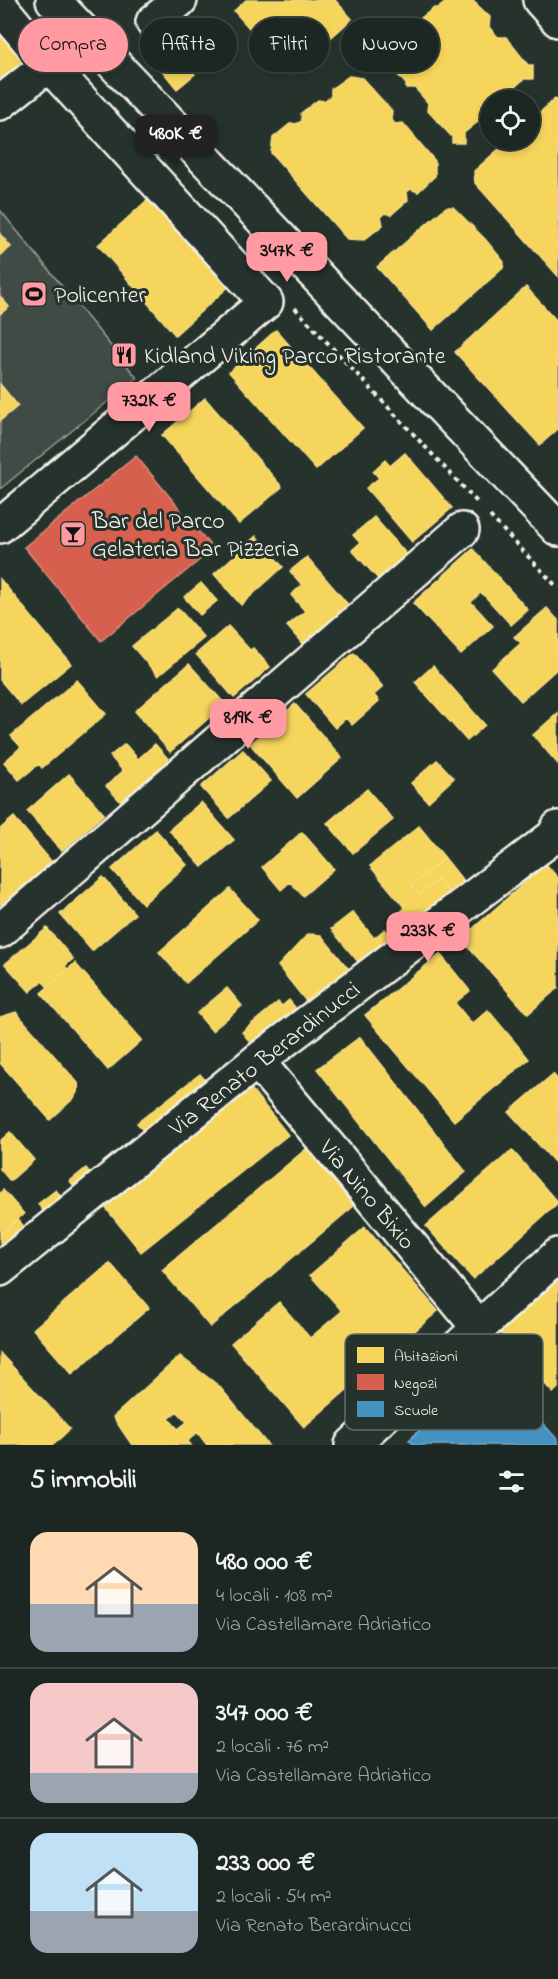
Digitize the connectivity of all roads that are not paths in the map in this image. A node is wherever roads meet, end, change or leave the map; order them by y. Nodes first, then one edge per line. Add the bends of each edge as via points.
1 (53, 0) edge
2 (180, 0) edge
3 (540, 0) edge
4 (0, 6) edge
5 (70, 18) edge
6 (158, 18) edge
7 (558, 20) edge
8 (18, 28) edge
9 (38, 72) edge
10 (55, 72) edge
11 (121, 72) edge
12 (0, 103) edge
13 (0, 526) edge
14 (462, 530) dead end
15 (558, 530) edge
16 (558, 828) edge
17 (0, 931) edge
18 (257, 1061) junction
19 (558, 1255) edge
20 (0, 1269) edge
21 (478, 1327) junction
22 (471, 1334) edge
23 (368, 1430) edge
24 (352, 1445) edge

1 - 5 street
2 - 6 street
3 - 7 street
4 - 8 street
9 - 12 street
10 - 13 street via 266,302
11 - 15 street
14 - 17 street
16 - 18 street, Via Renato Berardinucci via 554,836
18 - 20 street, Via Renato Berardinucci
18 - 21 street, Via Nino Bixio
19 - 21 street
21 - 22 street
23 - 24 street

